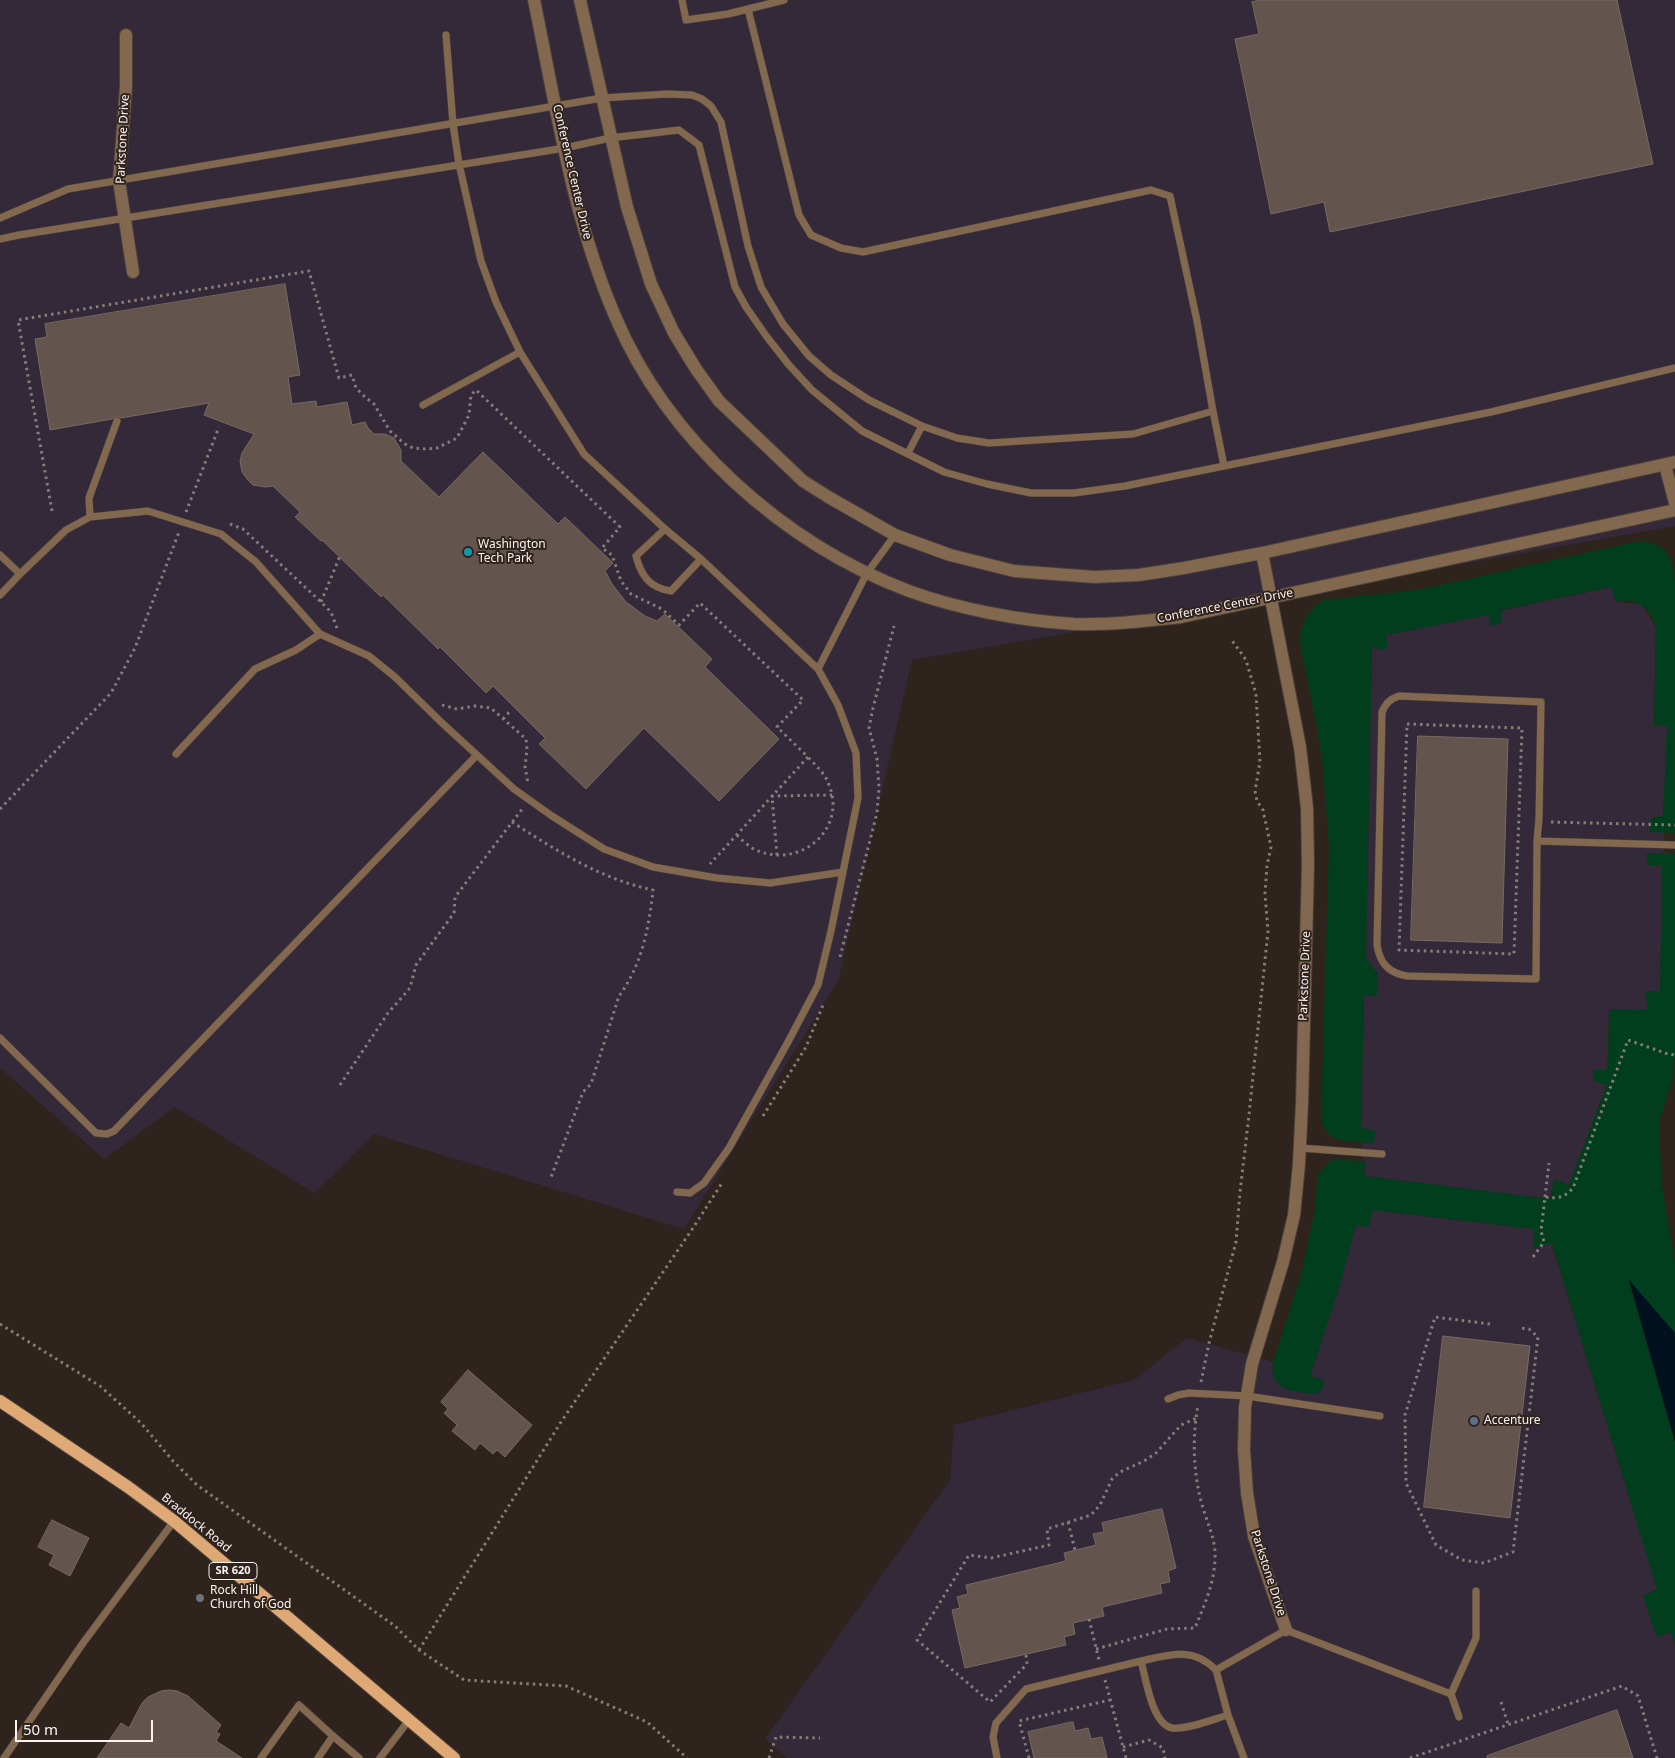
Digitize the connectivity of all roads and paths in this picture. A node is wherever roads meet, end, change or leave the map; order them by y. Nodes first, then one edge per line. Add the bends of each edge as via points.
1 (534, 0) edge
2 (580, 0) edge
3 (682, 0) edge
4 (784, 0) edge
5 (748, 9) junction
6 (126, 34) dead end
7 (446, 35) dead end
8 (602, 98) junction
9 (556, 106) junction
10 (453, 124) junction
11 (610, 138) junction
12 (565, 148) junction
13 (459, 164) junction
14 (119, 181) junction
15 (0, 218) edge
16 (124, 218) junction
17 (0, 239) edge
18 (133, 272) dead end
19 (520, 352) junction
20 (1675, 368) edge
21 (423, 405) dead end
22 (1213, 411) junction
23 (117, 421) dead end
24 (219, 426) dead end
25 (922, 426) junction
26 (908, 453) junction
27 (1670, 464) edge
28 (1224, 466) junction
29 (1675, 503) edge
30 (1675, 510) edge
31 (52, 511) dead end
32 (186, 512) junction
33 (194, 514) dead end
34 (90, 517) junction
35 (182, 522) junction
36 (227, 523) dead end
37 (665, 529) junction
38 (895, 534) junction
39 (1262, 553) junction
40 (0, 555) edge
41 (340, 556) dead end
42 (701, 559) junction
43 (867, 573) junction
44 (20, 574) junction
45 (0, 595) edge
46 (1271, 598) junction
47 (321, 602) junction
48 (894, 626) dead end
49 (320, 634) junction
50 (343, 634) dead end
51 (1231, 639) dead end
52 (818, 669) junction
53 (436, 701) dead end
54 (511, 710) dead end
55 (503, 719) junction
56 (176, 754) dead end
57 (477, 755) junction
58 (808, 758) junction
59 (832, 795) junction
60 (772, 796) junction
61 (529, 799) junction
62 (0, 809) edge
63 (1518, 821) junction
64 (512, 822) junction
65 (1539, 822) junction
66 (1675, 825) edge
67 (736, 835) junction
68 (1537, 841) junction
69 (1675, 845) edge
70 (777, 855) junction
71 (707, 868) dead end
72 (843, 872) junction
73 (838, 964) dead end
74 (825, 1001) dead end
75 (0, 1038) edge
76 (1675, 1055) edge
77 (340, 1085) dead end
78 (760, 1121) dead end
79 (1300, 1148) junction
80 (1382, 1154) dead end
81 (1549, 1163) dead end
82 (724, 1179) dead end
83 (550, 1180) dead end
84 (677, 1192) dead end
85 (1545, 1197) junction
86 (1533, 1257) dead end
87 (0, 1324) edge
88 (1490, 1324) dead end
89 (1520, 1328) dead end
90 (1200, 1393) junction
91 (1247, 1396) junction
92 (1168, 1399) dead end
93 (0, 1402) edge
94 (1380, 1416) dead end
95 (1197, 1418) junction
96 (1521, 1423) dead end
97 (1528, 1424) junction
98 (174, 1521) junction
99 (1068, 1522) junction
100 (1075, 1550) dead end
101 (1476, 1590) dead end
102 (1286, 1630) junction
103 (1096, 1648) dead end
104 (419, 1650) junction
105 (1026, 1654) dead end
106 (1140, 1661) junction
107 (1216, 1670) junction
108 (1451, 1694) junction
109 (1501, 1702) dead end
110 (1228, 1715) junction
111 (1459, 1717) dead end
112 (409, 1720) junction
113 (1508, 1724) junction
114 (333, 1736) junction
115 (820, 1738) dead end
116 (1123, 1747) junction
117 (4, 1758) edge
118 (261, 1758) edge
119 (318, 1758) edge
120 (359, 1758) edge
121 (380, 1758) edge
122 (454, 1758) edge
123 (687, 1758) edge
124 (769, 1758) edge
125 (997, 1758) edge
126 (1028, 1758) edge
127 (1126, 1758) edge
128 (1165, 1758) edge
129 (1244, 1758) edge
130 (1410, 1758) edge
131 (1657, 1758) edge

1 - 9 street, Conference Center Drive
2 - 8 street
3 - 5 lane via 686,20
4 - 5 lane
5 - 22 lane via 799,215 811,235 840,248 863,252 1151,190 1170,196
6 - 14 street, Parkstone Drive via 126,88
7 - 10 lane
8 - 9 lane
8 - 11 street
8 - 25 lane via 692,95 711,106 721,122 748,246 761,287 783,324 809,356 831,375 869,400
9 - 10 lane
9 - 12 street, Conference Center Drive
10 - 13 lane
10 - 14 lane
11 - 12 lane
11 - 26 lane via 679,130 699,145 734,287 746,307 812,390 862,431
11 - 38 street via 626,207 651,284 674,333 719,401 803,480
12 - 13 lane
12 - 43 street, Conference Center Drive via 584,231 615,316 631,350 678,422 750,497 803,536
13 - 16 lane
13 - 19 lane via 481,261
14 - 15 lane via 68,189
14 - 16 street, Parkstone Drive
16 - 17 lane
16 - 18 street, Parkstone Drive
19 - 21 lane
19 - 37 lane via 584,454
20 - 28 lane via 1491,412
22 - 25 lane via 1133,434 1041,440 989,442 956,438
22 - 28 lane
23 - 34 lane via 89,498
24 - 32 path
25 - 26 lane
26 - 28 lane via 944,472 1031,493 1074,494 1117,488
27 - 29 street
27 - 39 street
30 - 46 street, Conference Center Drive
31 - 58 path via 18,320 309,271 339,378 352,375 356,388 374,404 390,431 413,448 437,448 449,444 462,431 469,415 471,395 476,390 620,527 602,548 612,555 621,581 631,594 662,609 679,625 700,603 803,700 777,727
32 - 33 path
32 - 35 path
34 - 35 lane via 148,511
34 - 44 lane via 66,530
35 - 49 lane via 221,534 256,562
35 - 62 path via 135,648 111,694
36 - 47 path via 244,529
37 - 42 lane
37 - 42 lane via 636,556 650,583 656,588 671,591
38 - 39 street via 950,556 1014,571 1095,578 1148,574
38 - 43 lane
39 - 46 street, Parkstone Drive
40 - 44 lane
41 - 47 path
42 - 52 lane
43 - 46 street, Conference Center Drive via 959,606 1073,624 1124,624 1181,617
43 - 52 lane
44 - 45 lane
46 - 79 street, Parkstone Drive via 1300,747 1307,808
47 - 50 path via 331,612
48 - 73 path via 869,728 877,759 877,813
49 - 56 lane via 296,650 255,669
49 - 57 lane via 369,656 395,676
51 - 90 path via 1246,660 1256,694 1260,762 1255,791 1271,847 1265,894 1268,931 1236,1242 1207,1351
52 - 72 lane via 838,705 856,753 858,798
53 - 55 path via 457,709 491,708
54 - 55 path
55 - 61 path via 526,740 526,777 534,791
57 - 61 lane
57 - 75 lane via 114,1131 101,1135 96,1133
58 - 59 path via 822,772
58 - 60 path
59 - 60 path
59 - 70 path via 832,819 822,836 797,853
60 - 67 path
60 - 70 path
61 - 64 path
61 - 72 lane via 604,849 653,867 770,883
63 - 63 path via 1514,954 1399,950 1407,724 1522,728
63 - 65 path
64 - 77 path via 455,897 454,913 416,965 410,988 388,1013
64 - 83 path via 584,866 653,890 649,925 641,954 619,996 592,1084 583,1092
65 - 66 path
65 - 68 lane
65 - 68 lane via 1542,702 1391,698 1382,712 1377,945 1388,970 1407,976 1536,979
67 - 70 path via 758,851
67 - 71 path
68 - 69 lane
72 - 84 lane via 818,985 729,1148 704,1183 690,1192
74 - 78 path via 806,1047
76 - 85 path via 1628,1040 1572,1188 1562,1197
79 - 80 lane
79 - 91 street, Parkstone Drive via 1294,1215 1252,1364
81 - 85 path
82 - 104 path via 561,1422
85 - 86 path via 1541,1231 1544,1242
87 - 104 path via 100,1386 141,1423 197,1484 395,1626
88 - 97 path via 1435,1317 1405,1415 1406,1483 1436,1544 1462,1560 1484,1563 1513,1552
89 - 97 path via 1538,1337
90 - 91 lane
90 - 92 lane via 1178,1394
90 - 95 path
91 - 94 lane
91 - 102 street, Parkstone Drive via 1246,1493 1254,1536
93 - 98 main road, Braddock Road / SR 620
95 - 99 path via 1181,1425 1156,1453 1112,1479 1100,1505 1091,1515
95 - 103 path via 1193,1431 1198,1488 1214,1538 1215,1558 1208,1598 1195,1628 1167,1629
96 - 97 path
98 - 112 main road, Braddock Road / SR 620
98 - 117 lane via 83,1642
99 - 100 path
99 - 105 path via 1047,1529 1049,1545 991,1558 969,1555 917,1640 990,1702 1027,1664
101 - 108 lane via 1476,1638
102 - 107 lane
102 - 108 lane
104 - 123 path via 464,1680 566,1686 647,1722
106 - 107 lane via 1184,1654 1202,1658
106 - 110 lane via 1156,1716 1162,1724 1182,1728
106 - 125 lane via 1026,1689 996,1723 993,1738
107 - 110 lane
108 - 111 lane
109 - 113 path
110 - 129 lane
112 - 121 lane
112 - 122 main road, Braddock Road / SR 620
113 - 130 path
113 - 131 path via 1622,1686 1638,1696
114 - 118 lane via 299,1705
114 - 119 lane
114 - 120 lane
115 - 124 path via 776,1738
116 - 126 path via 1110,1700 1019,1721
116 - 127 path
116 - 128 path via 1149,1740 1163,1748

